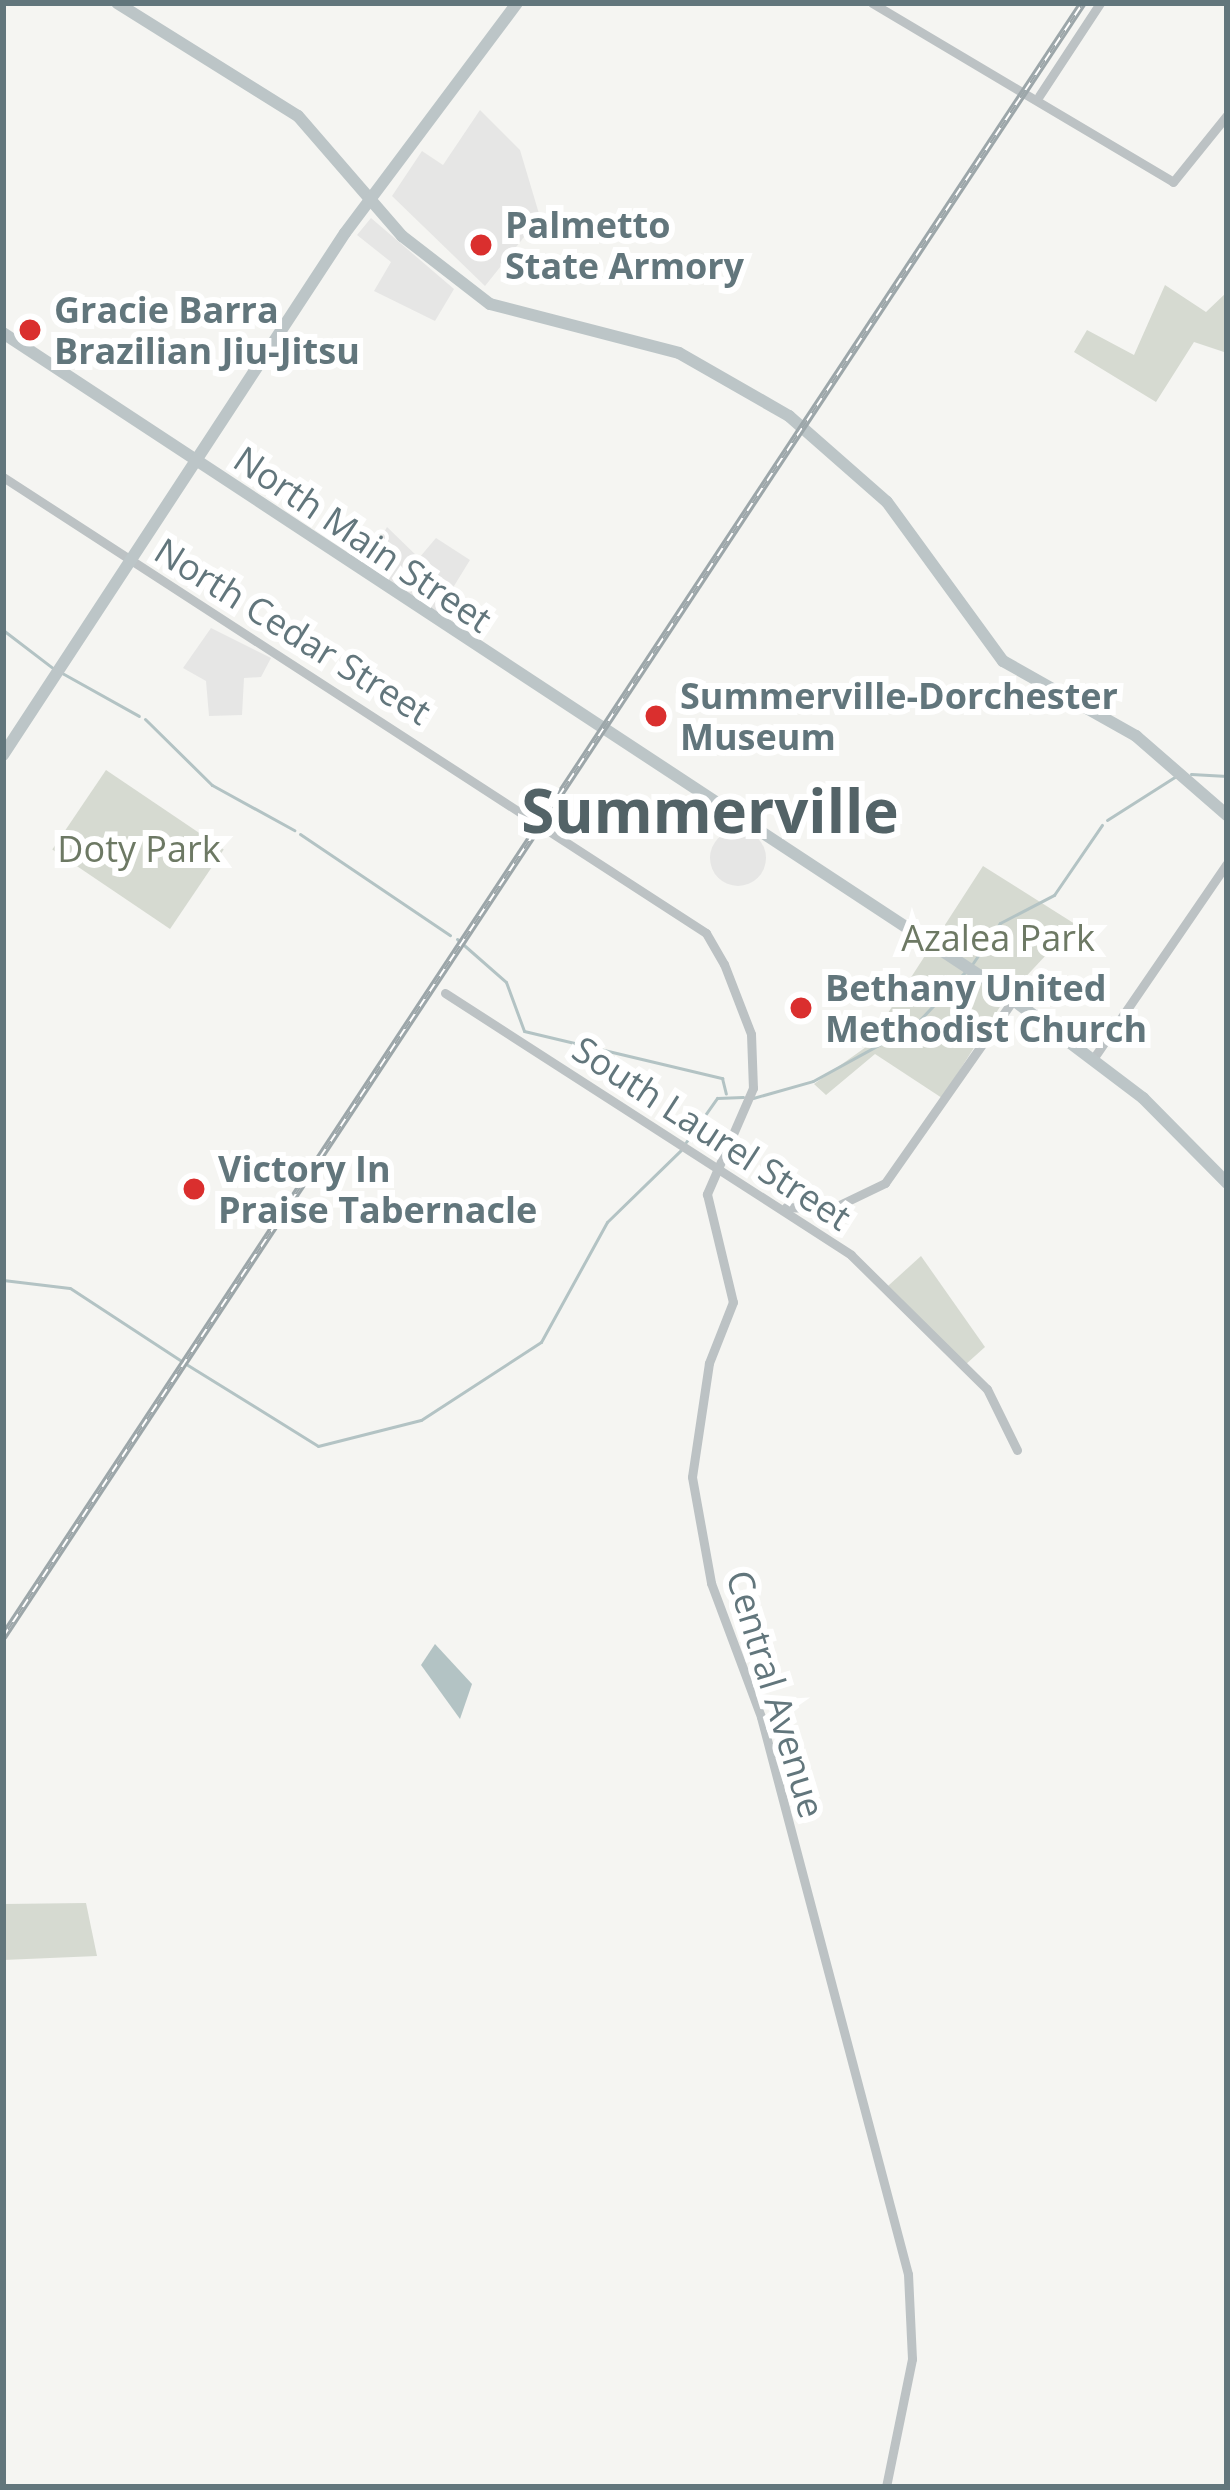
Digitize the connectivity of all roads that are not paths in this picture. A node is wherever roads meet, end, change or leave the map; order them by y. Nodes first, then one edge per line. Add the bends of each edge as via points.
1 (117, 3) edge
2 (517, 3) edge
3 (872, 3) edge
4 (1100, 3) edge
5 (1043, 98) junction
6 (1227, 115) edge
7 (372, 197) junction
8 (3, 333) edge
9 (194, 460) junction
10 (3, 476) edge
11 (130, 560) junction
12 (3, 755) edge
13 (1227, 815) edge
14 (1227, 863) edge
15 (706, 933) joint
16 (445, 993) dead end
17 (1014, 999) junction
18 (1093, 1059) junction
19 (716, 1163) junction
20 (1227, 1183) edge
21 (786, 1207) junction
22 (1017, 1450) dead end
23 (886, 2487) edge

1 - 7 main road via 298,116
2 - 7 main road
3 - 5 street via 979,73
4 - 5 street
5 - 6 street via 1178,182
7 - 9 main road
7 - 13 main road via 428,259 522,317 679,353 789,416 902,520 1003,661 1177,767
8 - 9 main road, North Main Street
9 - 11 main road
9 - 17 main road, North Main Street
10 - 11 street, North Cedar Street
11 - 12 main road
11 - 15 street, North Cedar Street
14 - 18 street
15 - 19 street, Central Avenue via 746,1015 752,1097
16 - 19 street, South Laurel Street
17 - 18 main road, North Main Street
17 - 21 street via 885,1183 831,1209
18 - 20 main road, North Main Street
19 - 21 street, South Laurel Street
19 - 23 street, Central Avenue via 708,1218 734,1302 709,1363 692,1478 708,1572 761,1717 908,2274 912,2359
21 - 22 street, South Laurel Street via 877,1278 987,1389

